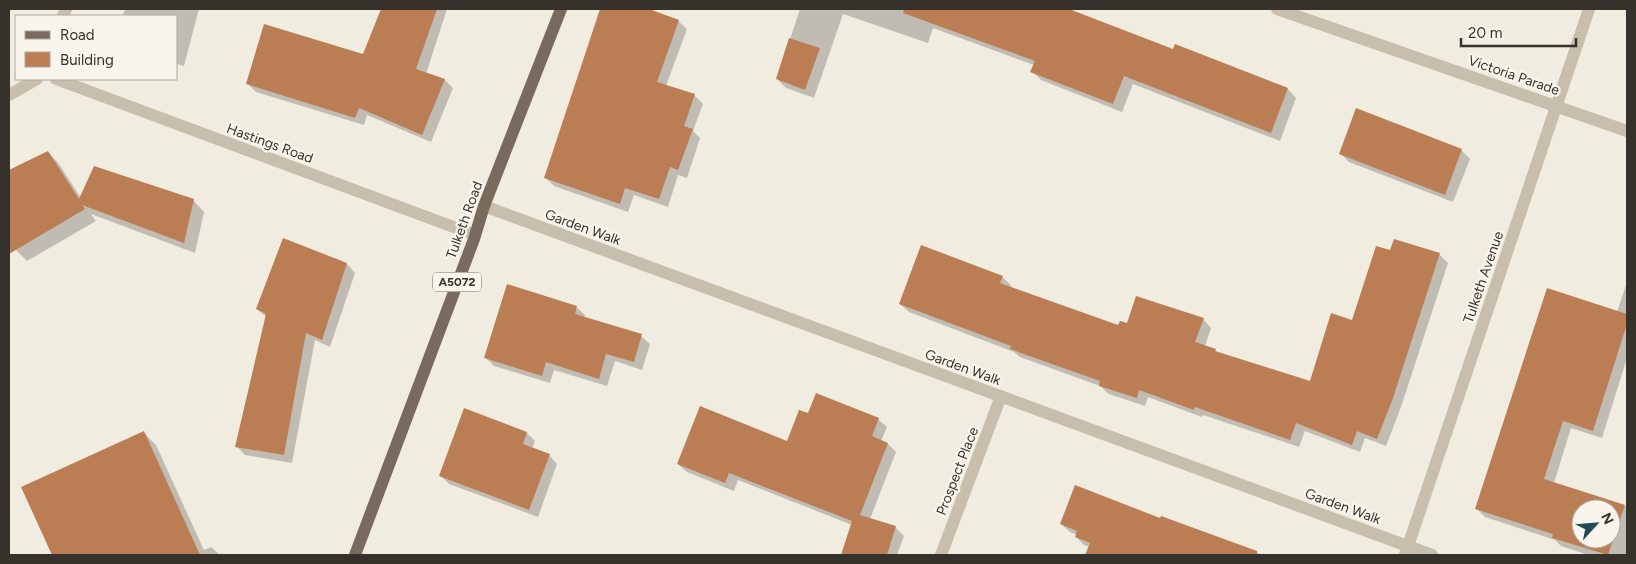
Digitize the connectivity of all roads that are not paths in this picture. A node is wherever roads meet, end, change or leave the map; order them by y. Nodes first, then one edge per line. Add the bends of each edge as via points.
1 (561, 9) edge
2 (1277, 9) edge
3 (1589, 9) edge
4 (35, 80) edge
5 (59, 80) edge
6 (9, 95) edge
7 (1557, 106) junction
8 (1627, 131) edge
9 (484, 206) junction
10 (475, 235) junction
11 (1001, 396) junction
12 (1407, 551) edge
13 (355, 555) edge
14 (941, 555) edge
15 (1432, 555) edge

1 - 9 main road, Tulketh Road / A5072
2 - 7 street, Victoria Parade
3 - 7 street, Tulketh Avenue
4 - 6 street
5 - 10 street, Hastings Road
7 - 8 street, Victoria Parade
7 - 12 street, Tulketh Avenue
9 - 10 main road, Tulketh Road / A5072
9 - 11 street, Garden Walk
10 - 13 main road, Tulketh Road / A5072
11 - 12 street, Garden Walk
11 - 14 street, Prospect Place
12 - 15 street, Garden Walk

